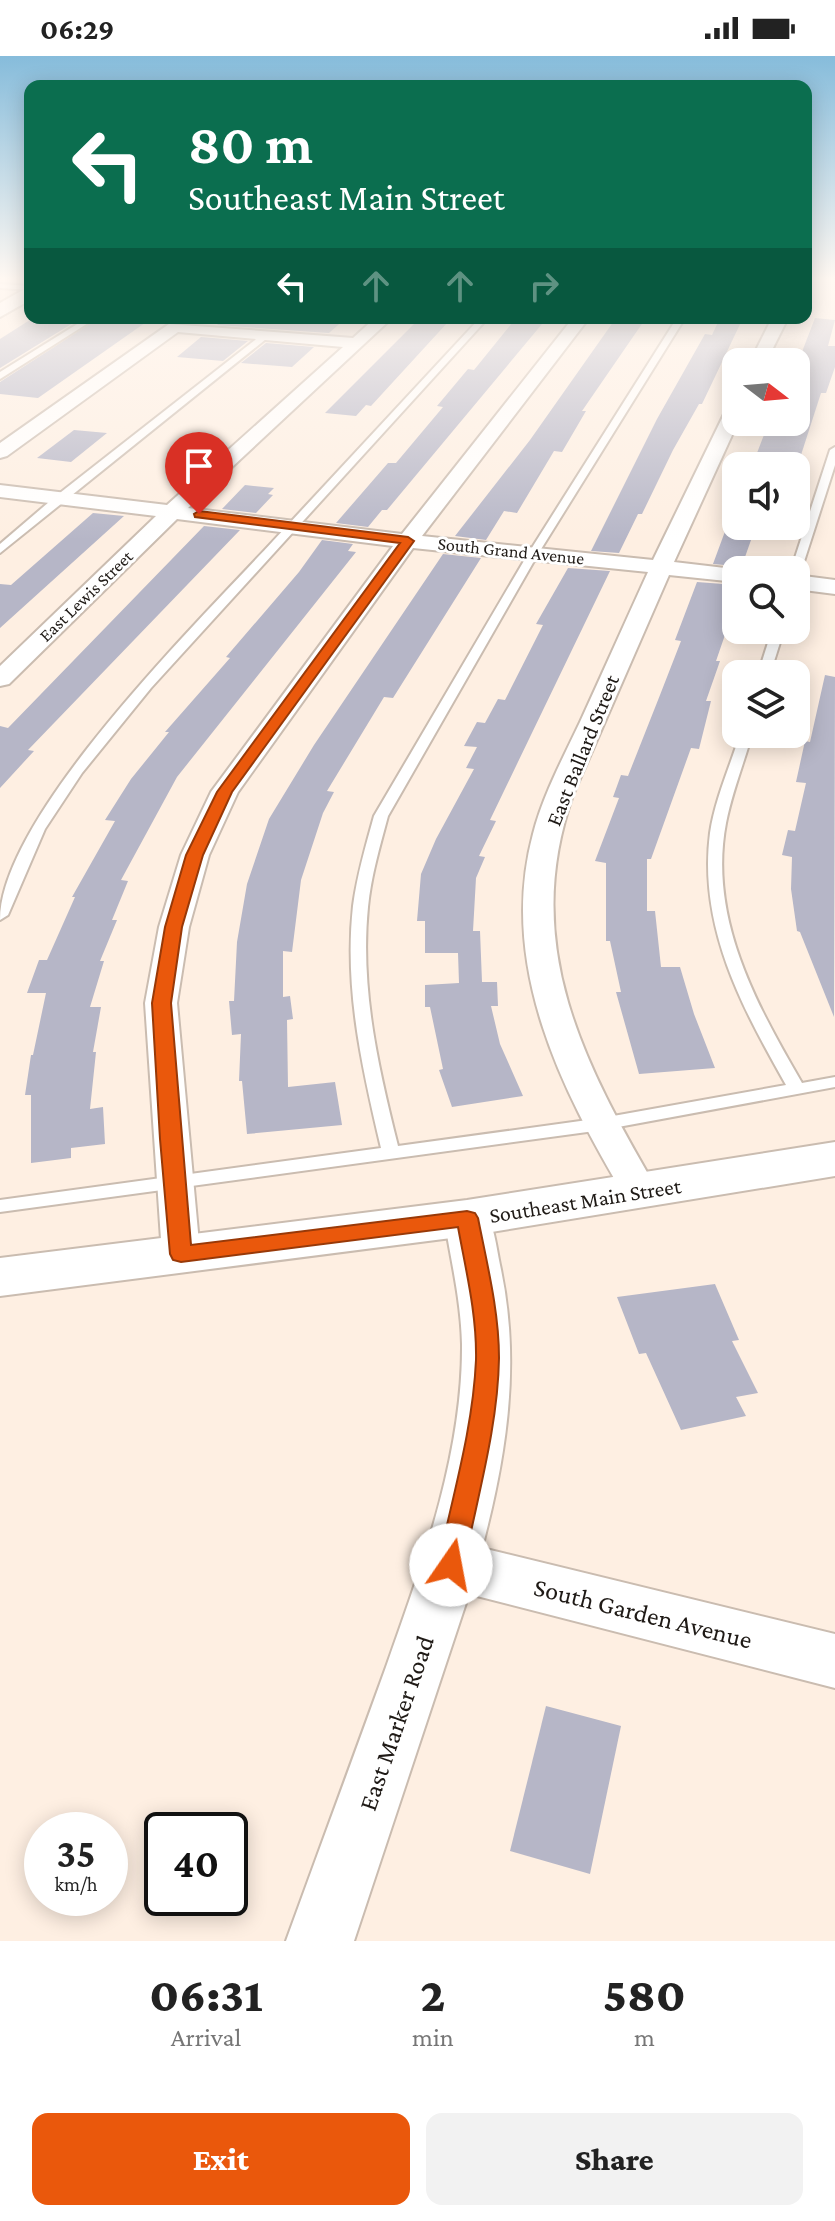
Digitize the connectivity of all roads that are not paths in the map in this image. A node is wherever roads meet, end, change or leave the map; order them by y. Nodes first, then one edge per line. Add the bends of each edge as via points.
1 (18, 365) edge
2 (122, 365) edge
3 (229, 365) edge
4 (333, 365) edge
5 (440, 365) edge
6 (545, 365) edge
7 (652, 365) edge
8 (0, 376) edge
9 (722, 436) edge
10 (835, 450) edge
11 (0, 452) edge
12 (0, 491) edge
13 (60, 498) junction
14 (173, 511) junction
15 (291, 525) junction
16 (408, 541) junction
17 (0, 550) edge
18 (533, 554) junction
19 (801, 556) edge
20 (659, 567) junction
21 (722, 574) edge
22 (810, 584) edge
23 (835, 587) edge
24 (0, 679) edge
25 (742, 748) edge
26 (0, 915) edge
27 (835, 1082) edge
28 (797, 1089) junction
29 (602, 1124) junction
30 (391, 1154) junction
31 (835, 1159) edge
32 (174, 1185) junction
33 (640, 1191) junction
34 (0, 1206) edge
35 (467, 1218) junction
36 (181, 1254) junction
37 (0, 1277) edge
38 (451, 1565) junction
39 (835, 1661) edge
40 (320, 1941) edge

1 - 8 lane
2 - 11 street
3 - 13 lane
4 - 14 street, East Lewis Street
5 - 15 lane
6 - 16 street
7 - 18 lane
9 - 20 street, East Ballard Street
10 - 19 lane
12 - 13 street, South Grand Avenue
13 - 14 street, South Grand Avenue
13 - 17 lane
14 - 15 street, South Grand Avenue
14 - 24 street, East Lewis Street
15 - 16 street, South Grand Avenue
15 - 26 lane via 77,771 38,829
16 - 18 street, South Grand Avenue
16 - 32 street via 225,792 195,855 174,927 161,1003
18 - 20 street, South Grand Avenue
18 - 30 lane via 400,780 370,850 360,897 356,970 366,1050
20 - 21 street, South Grand Avenue
20 - 29 street, East Ballard Street via 561,794 544,848 537,907 542,970 558,1030
22 - 23 street
25 - 28 lane via 717,833 721,928 745,999
27 - 28 lane
28 - 29 lane
29 - 30 lane
29 - 33 street, East Ballard Street
30 - 32 lane
31 - 33 main road, Southeast Main Street
32 - 34 lane
32 - 36 street
33 - 35 main road, Southeast Main Street
35 - 36 main road, Southeast Main Street
35 - 38 street, East Marker Road via 485,1314 487,1360
36 - 37 main road, Southeast Main Street
38 - 39 street, South Garden Avenue
38 - 40 street, East Marker Road

